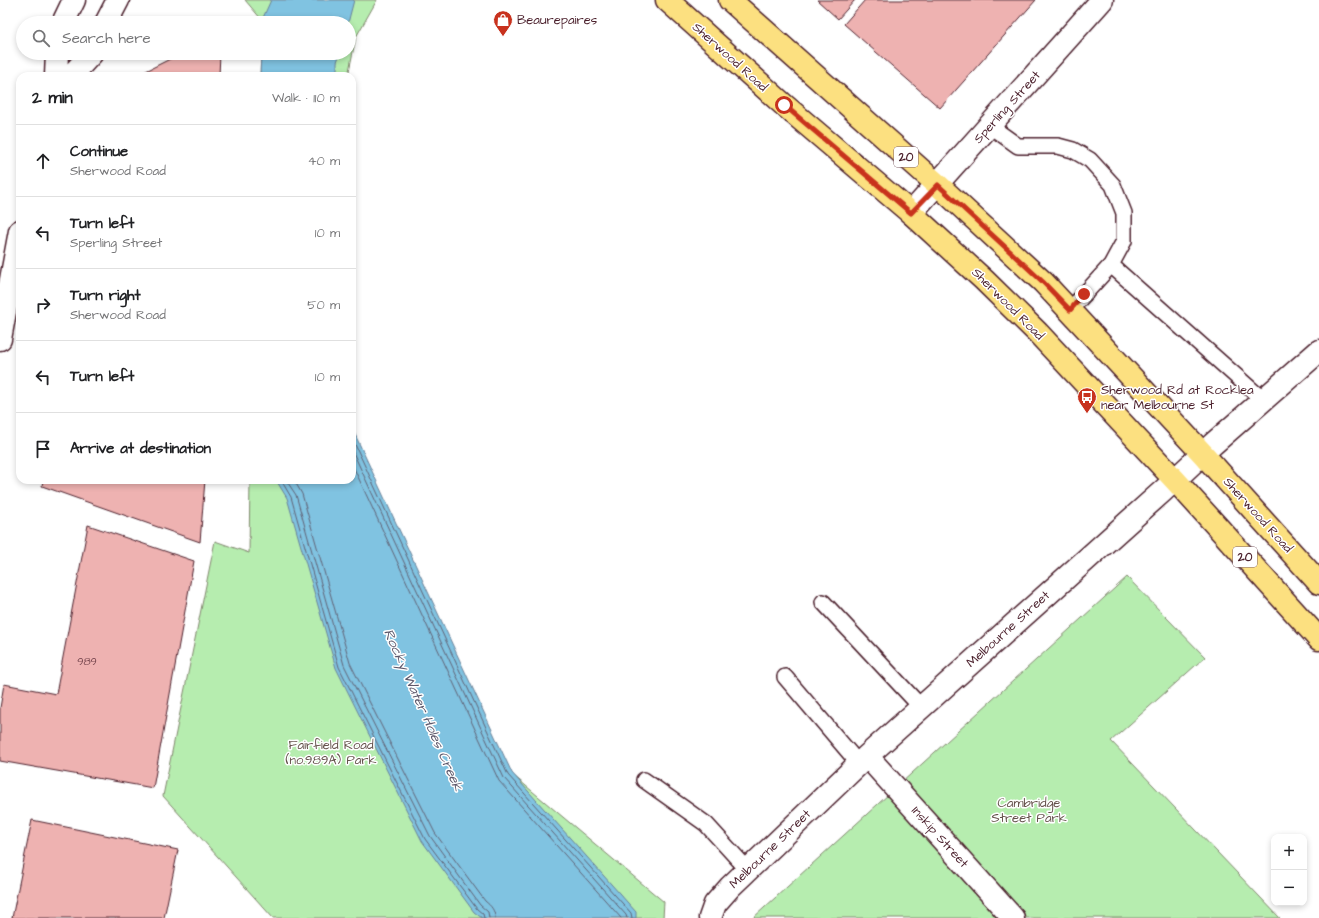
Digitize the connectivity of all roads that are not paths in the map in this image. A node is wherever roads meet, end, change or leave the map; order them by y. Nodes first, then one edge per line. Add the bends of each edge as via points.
1 (74, 0) edge
2 (118, 0) edge
3 (667, 0) edge
4 (730, 0) edge
5 (1102, 0) edge
6 (66, 16) edge
7 (110, 16) edge
8 (57, 60) edge
9 (86, 60) edge
10 (56, 72) edge
11 (75, 72) edge
12 (990, 126) junction
13 (938, 185) junction
14 (911, 213) junction
15 (16, 253) edge
16 (1111, 265) junction
17 (1070, 310) junction
18 (0, 339) edge
19 (1319, 351) edge
20 (1263, 400) junction
21 (1203, 454) junction
22 (1175, 480) junction
23 (1319, 583) edge
24 (823, 602) dead end
25 (1319, 640) edge
26 (784, 677) dead end
27 (921, 707) junction
28 (863, 760) junction
29 (644, 780) dead end
30 (748, 870) junction
31 (710, 918) edge
32 (1013, 918) edge

1 - 6 street
2 - 7 street
3 - 14 main road, Sherwood Road / 20 via 784,105
4 - 13 main road, Sherwood Road / 20
5 - 12 street, Sperling Street
8 - 10 street
9 - 11 street
12 - 13 street, Sperling Street
12 - 16 lane via 1018,146 1058,146 1073,150 1090,160 1113,185 1124,213 1124,241
13 - 14 street, Sperling Street
13 - 17 main road, Sherwood Road / 20
14 - 22 main road, Sherwood Road / 20 via 1038,333
15 - 18 street
16 - 17 lane
16 - 20 lane
17 - 21 main road, Sherwood Road / 20
19 - 20 street, Melbourne Street
20 - 21 street, Melbourne Street
21 - 22 street, Melbourne Street
21 - 23 main road, Sherwood Road / 20
22 - 25 main road, Sherwood Road / 20
22 - 27 street, Melbourne Street
24 - 27 lane
26 - 28 lane
27 - 28 street, Melbourne Street
28 - 30 street, Melbourne Street
28 - 32 street, Inskip Street
29 - 30 lane via 706,824
30 - 31 street, Melbourne Street via 715,904

